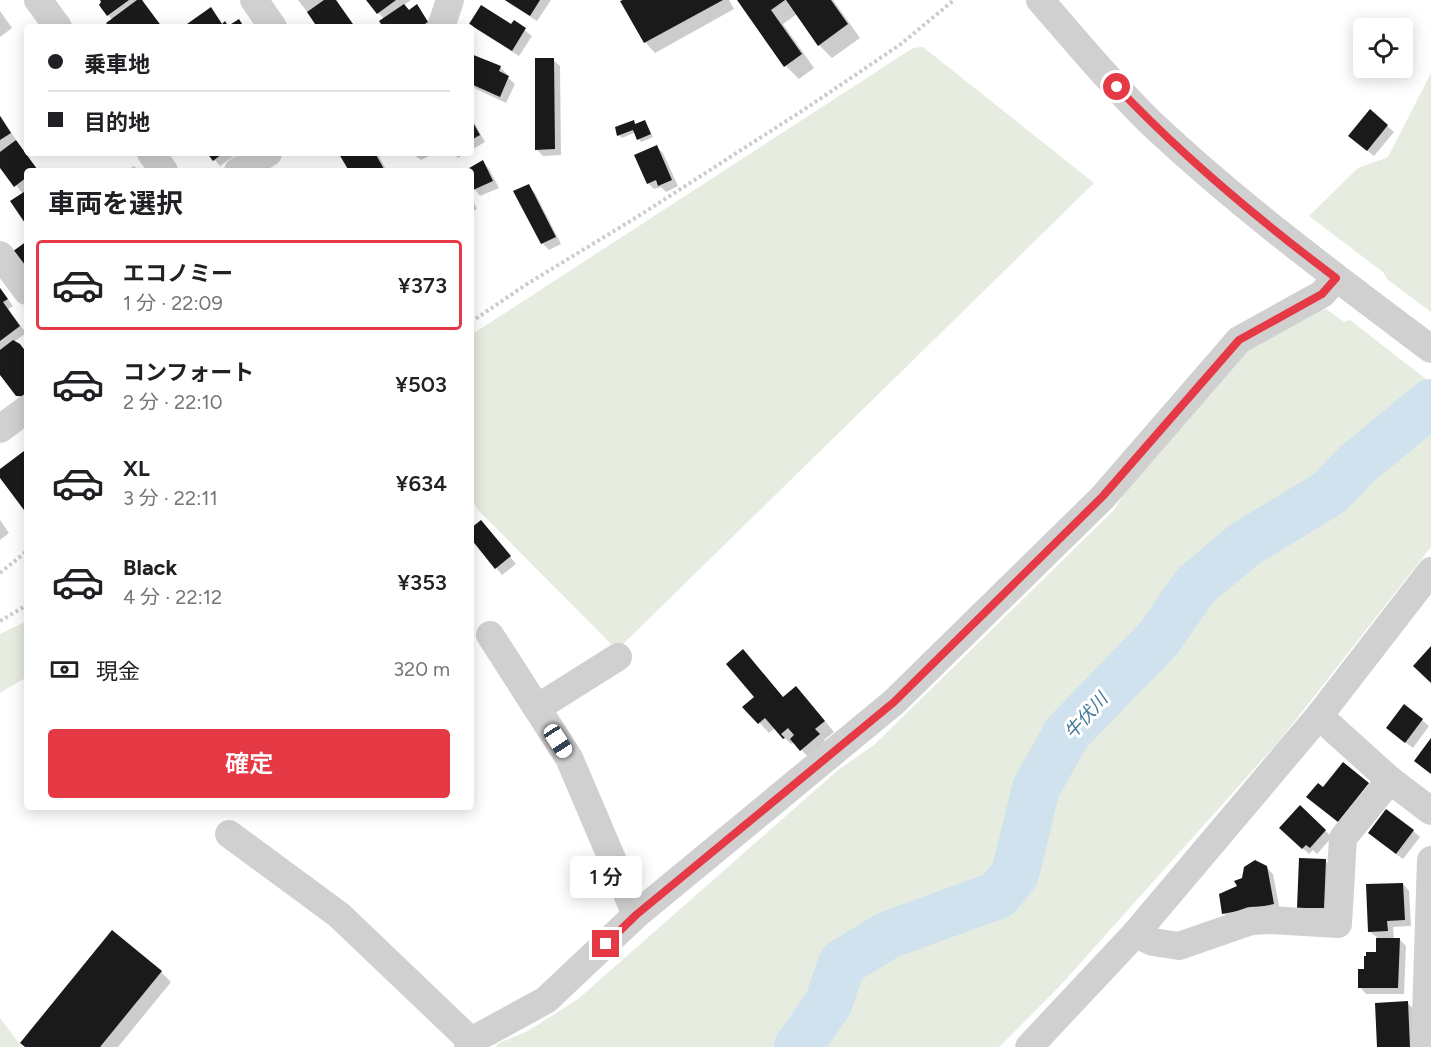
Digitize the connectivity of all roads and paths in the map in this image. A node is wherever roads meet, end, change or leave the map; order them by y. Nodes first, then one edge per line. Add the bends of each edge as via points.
1 (38, 0) edge
2 (254, 0) edge
3 (450, 0) edge
4 (954, 0) edge
5 (1040, 0) edge
6 (56, 24) edge
7 (271, 24) edge
8 (442, 24) edge
9 (263, 156) edge
10 (243, 168) edge
11 (0, 255) edge
12 (1340, 280) junction
13 (24, 287) edge
14 (474, 320) edge
15 (1431, 349) edge
16 (24, 411) edge
17 (0, 429) edge
18 (24, 553) edge
19 (1431, 571) edge
20 (0, 573) edge
21 (24, 607) edge
22 (0, 621) edge
23 (490, 635) dead end
24 (618, 657) dead end
25 (537, 708) junction
26 (1319, 716) junction
27 (1390, 780) junction
28 (1431, 811) edge
29 (229, 834) dead end
30 (1431, 860) edge
31 (636, 915) junction
32 (1135, 934) junction
33 (1429, 1018) edge
34 (469, 1044) edge
35 (1029, 1047) edge
36 (1425, 1047) edge

1 - 6 street
2 - 7 street
3 - 8 street
4 - 14 path via 894,49 805,109
5 - 12 street via 1148,120 1281,236
9 - 10 street
11 - 13 street
12 - 15 street
12 - 31 street via 1239,340 1103,496 894,702
16 - 17 street
18 - 20 path
19 - 26 street
21 - 22 path
23 - 25 street
24 - 25 street
25 - 31 street via 569,758
26 - 27 street
26 - 32 street
27 - 28 street
27 - 32 street via 1342,838 1338,924 1251,921 1179,946
29 - 34 street via 339,915
30 - 33 street
31 - 34 street via 546,1000
32 - 35 street
33 - 36 street

